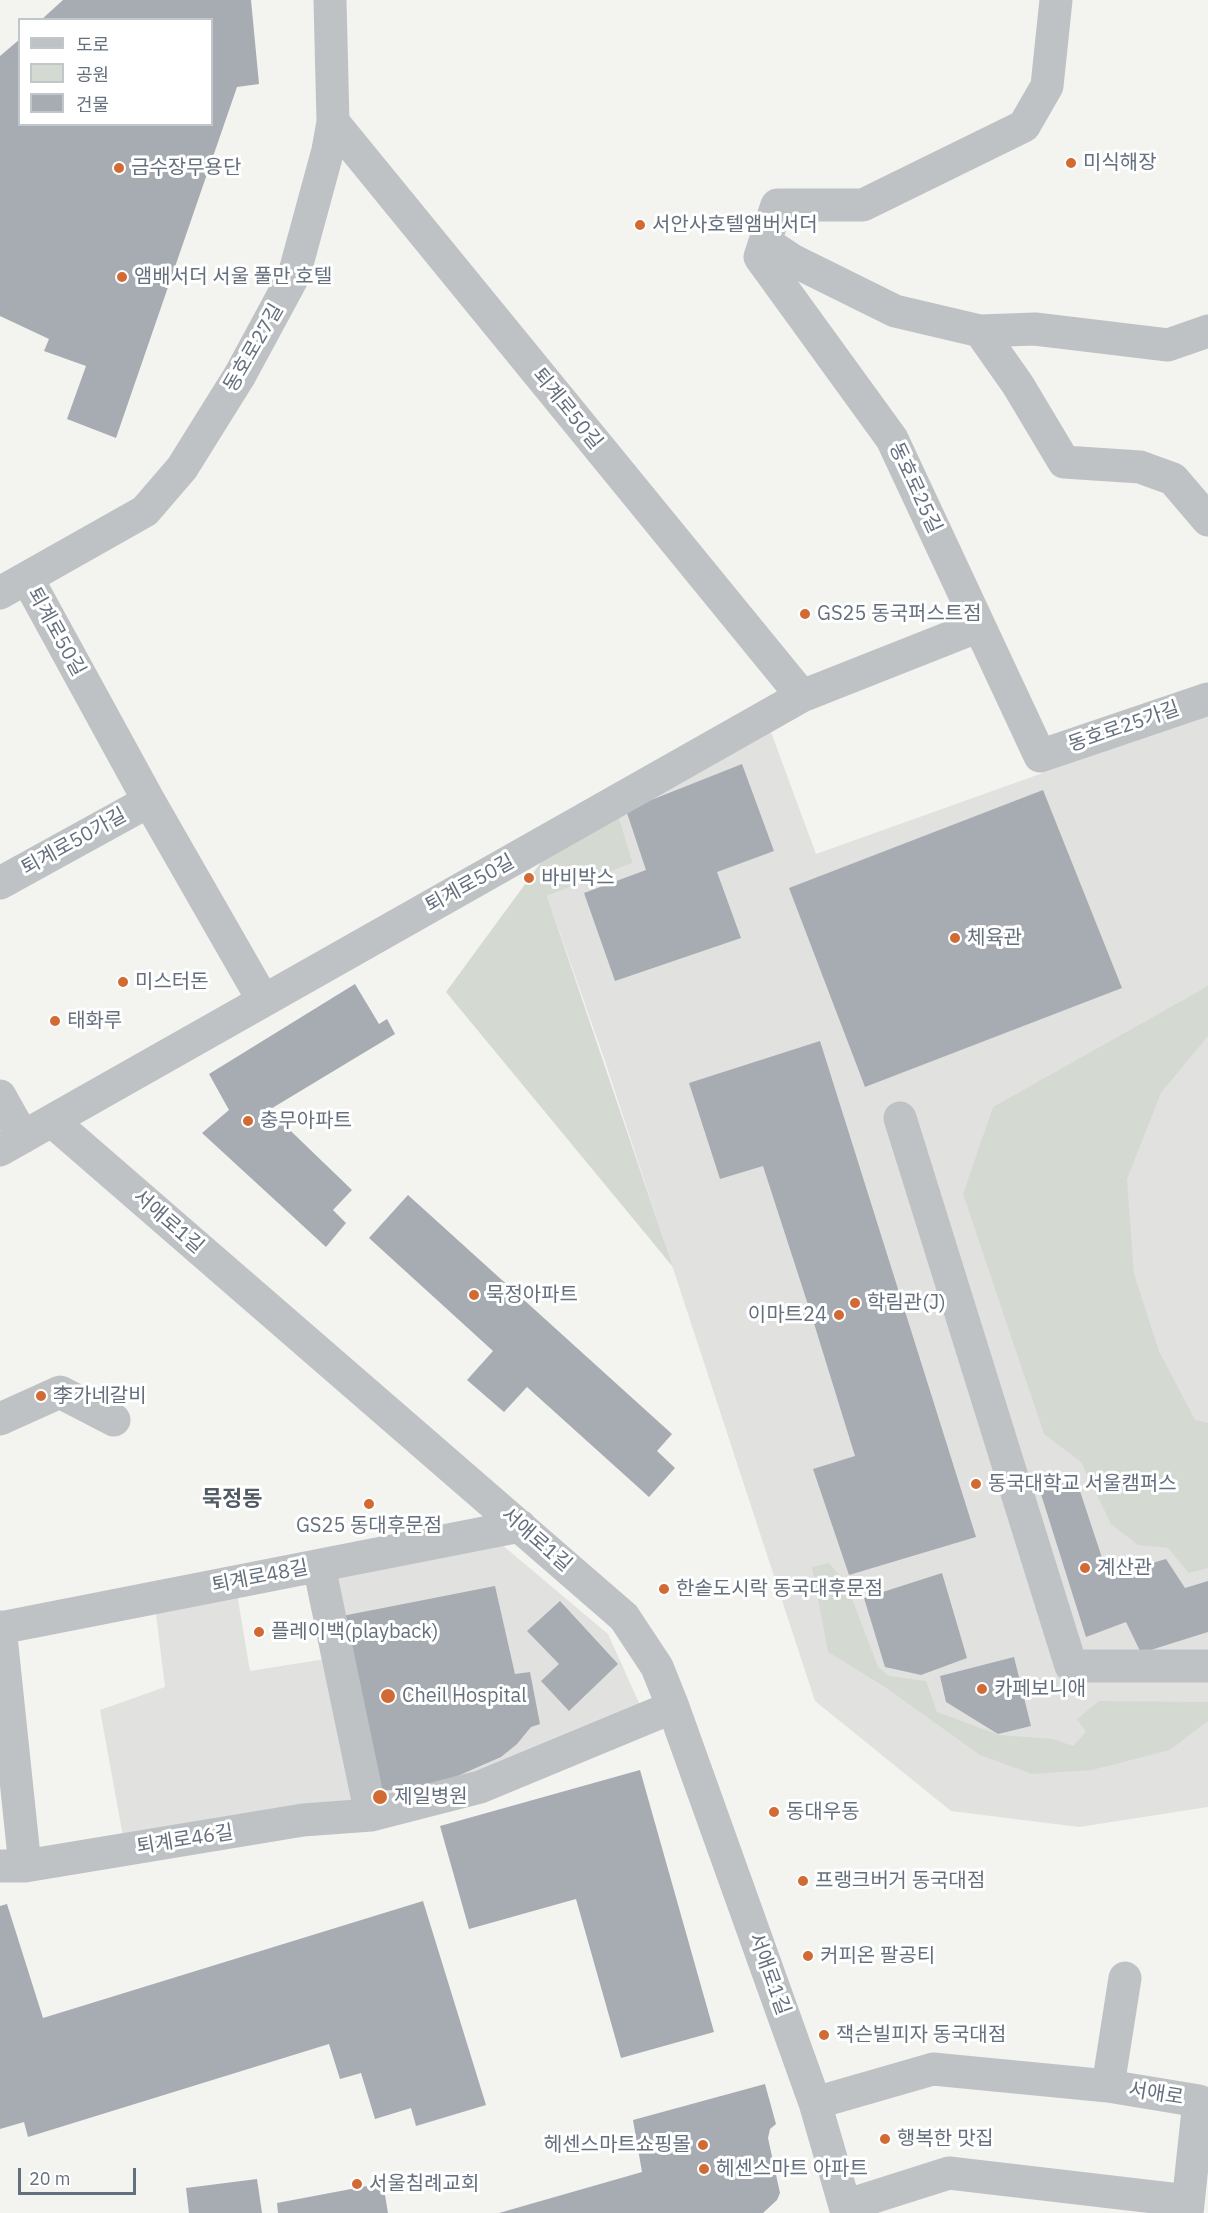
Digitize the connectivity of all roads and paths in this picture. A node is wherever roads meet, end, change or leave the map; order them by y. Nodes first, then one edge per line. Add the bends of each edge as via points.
1 (330, 0) edge
2 (1056, 0) edge
3 (333, 122) junction
4 (765, 242) junction
5 (980, 331) junction
6 (1208, 331) edge
7 (1208, 520) edge
8 (13, 585) edge
9 (980, 626) junction
10 (802, 696) junction
11 (1208, 699) edge
12 (1040, 756) joint
13 (149, 801) junction
14 (0, 883) edge
15 (263, 1000) junction
16 (0, 1096) edge
17 (900, 1118) dead end
18 (52, 1120) junction
19 (11, 1143) edge
20 (0, 1419) edge
21 (114, 1419) dead end
22 (520, 1526) junction
23 (319, 1566) junction
24 (0, 1627) edge
25 (1208, 1666) edge
26 (673, 1707) junction
27 (371, 1815) junction
28 (13, 1866) edge
29 (1125, 1978) dead end
30 (1108, 2086) junction
31 (815, 2103) junction
32 (1187, 2207) edge
33 (846, 2209) edge

1 - 3 street, 동호로27길
2 - 4 street, 동호로25길 via 1047,86 1024,126 862,205 777,205
3 - 8 street, 동호로27길 via 294,275 240,375 182,468 145,511
3 - 10 street, 퇴계로50길
4 - 5 street via 792,260 895,311
4 - 9 street, 동호로25길 via 760,257 892,439
5 - 6 street via 1035,329 1168,345
5 - 7 street via 1064,462 1140,467 1173,479
8 - 13 street, 퇴계로50길
9 - 10 street, 퇴계로50길
9 - 12 street, 동호로25길
10 - 15 street, 퇴계로50길
11 - 12 street, 동호로25가길
13 - 14 street, 퇴계로50가길
13 - 15 street, 퇴계로50길
15 - 18 street, 퇴계로50길
16 - 19 street, 퇴계로50길
17 - 25 street via 1057,1650 1071,1666
18 - 19 street, 퇴계로50길
18 - 22 street, 서애로1길
20 - 21 street via 60,1392
22 - 23 street, 퇴계로48길
22 - 26 street, 서애로1길 via 624,1617 657,1667
23 - 24 street, 퇴계로48길
23 - 27 street
24 - 28 street
26 - 27 street, 퇴계로46길 via 480,1787
26 - 31 street, 서애로1길
27 - 28 street, 퇴계로46길 via 303,1820
29 - 30 street
30 - 31 street via 933,2070
30 - 32 street, 서애로 via 1199,2101
31 - 33 street, 서애로1길
32 - 33 street, 서애로1길 via 949,2173

